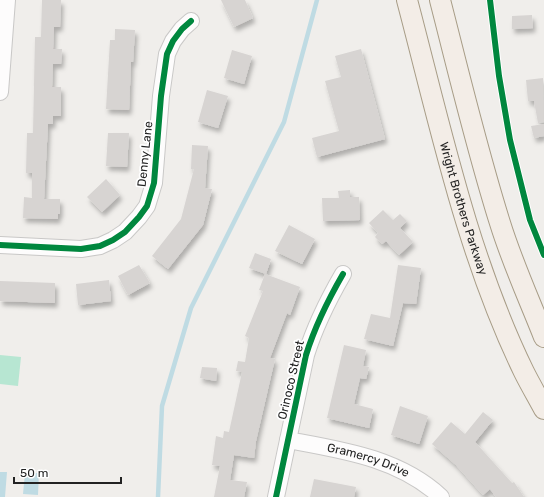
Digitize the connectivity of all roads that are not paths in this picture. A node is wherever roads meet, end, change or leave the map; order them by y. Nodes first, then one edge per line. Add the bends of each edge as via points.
1 (7, 0) edge
2 (407, 0) edge
3 (440, 0) edge
4 (191, 21) dead end
5 (0, 92) edge
6 (0, 245) edge
7 (343, 274) dead end
8 (544, 336) edge
9 (544, 409) edge
10 (288, 440) junction
11 (276, 497) edge
12 (440, 497) edge

1 - 5 street
2 - 9 main road, Wright Brothers Parkway via 460,200 481,264 500,317
3 - 8 main road via 500,224
4 - 6 street, Denny Lane via 173,41 167,54 154,183 147,206 140,217 125,232 100,246 81,249
7 - 10 street, Orinoco Street via 313,333
10 - 11 street, Orinoco Street
10 - 12 street, Gramercy Drive via 352,452 378,460 412,475

